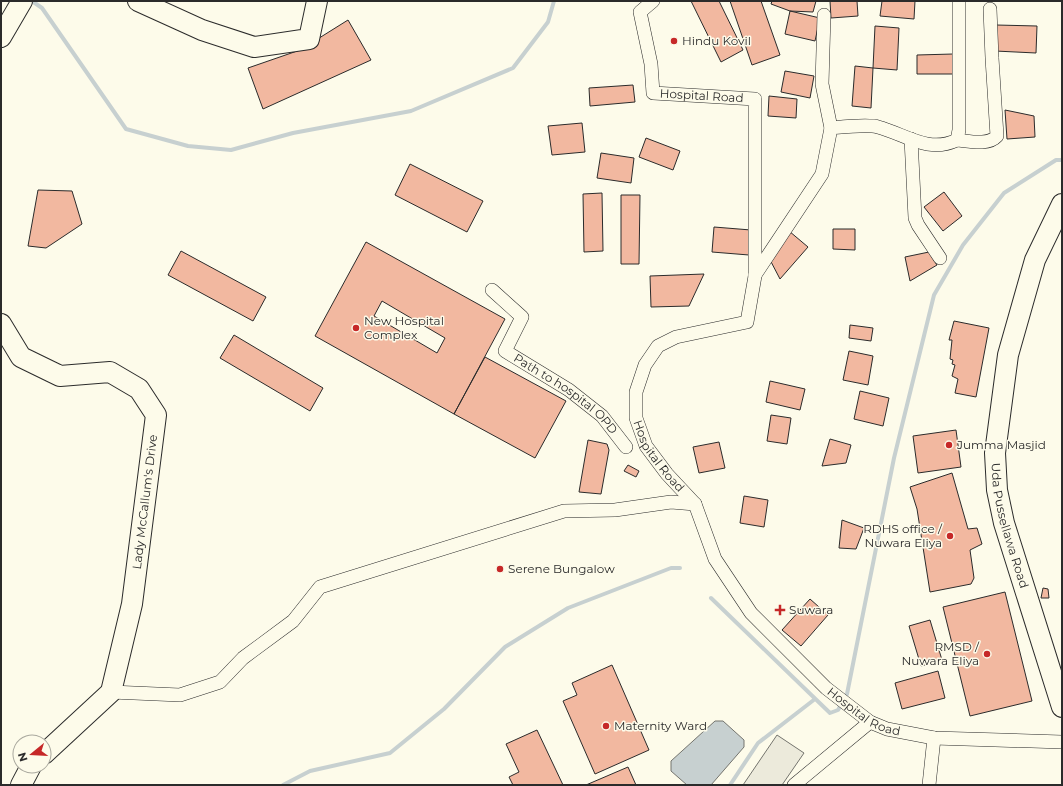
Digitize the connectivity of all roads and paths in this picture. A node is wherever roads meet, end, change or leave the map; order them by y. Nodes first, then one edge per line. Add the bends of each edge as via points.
1 (22, 1) edge
2 (138, 1) edge
3 (318, 1) edge
4 (654, 1) edge
5 (959, 1) edge
6 (990, 9) dead end
7 (824, 15) dead end
8 (4, 30) edge
9 (831, 128) junction
10 (911, 139) junction
11 (957, 140) junction
12 (1062, 204) edge
13 (940, 258) dead end
14 (755, 276) junction
15 (492, 290) dead end
16 (1, 324) edge
17 (626, 447) dead end
18 (695, 504) junction
19 (111, 692) junction
20 (1062, 707) edge
21 (870, 722) junction
22 (934, 738) junction
23 (1062, 742) edge
24 (52, 747) edge
25 (27, 774) edge
26 (21, 785) edge
27 (794, 785) edge
28 (929, 785) edge

1 - 8 main road
2 - 3 main road via 202,30 254,47 309,39
4 - 14 street, Hospital Road via 640,12 652,64 653,93 755,99
5 - 11 street
6 - 11 street via 997,136 988,142
7 - 9 street via 822,84
9 - 10 street via 876,126
9 - 14 street via 822,174
10 - 11 street via 930,146 947,145
10 - 13 street via 915,218
12 - 20 main road, Uda Pussellawa Road via 1035,260 1008,355 995,453 997,490 1004,523
14 - 18 street, Hospital Road via 747,322 676,337 658,346 644,365 636,392 636,418 646,446 667,474
15 - 17 street, Path to hospital OPD via 522,317 505,351 569,390 602,416
16 - 19 main road, Lady McCallum's Drive via 21,357 60,376 110,372 140,389 156,415 132,604
18 - 19 street via 671,502 615,510 564,511 320,587 293,621 243,658 220,682 180,696
18 - 21 street, Hospital Road via 715,559 751,613 826,688
19 - 24 main road
21 - 22 street, Hospital Road via 887,729
21 - 27 street
22 - 23 street, Hospital Road
22 - 28 street
25 - 26 main road

